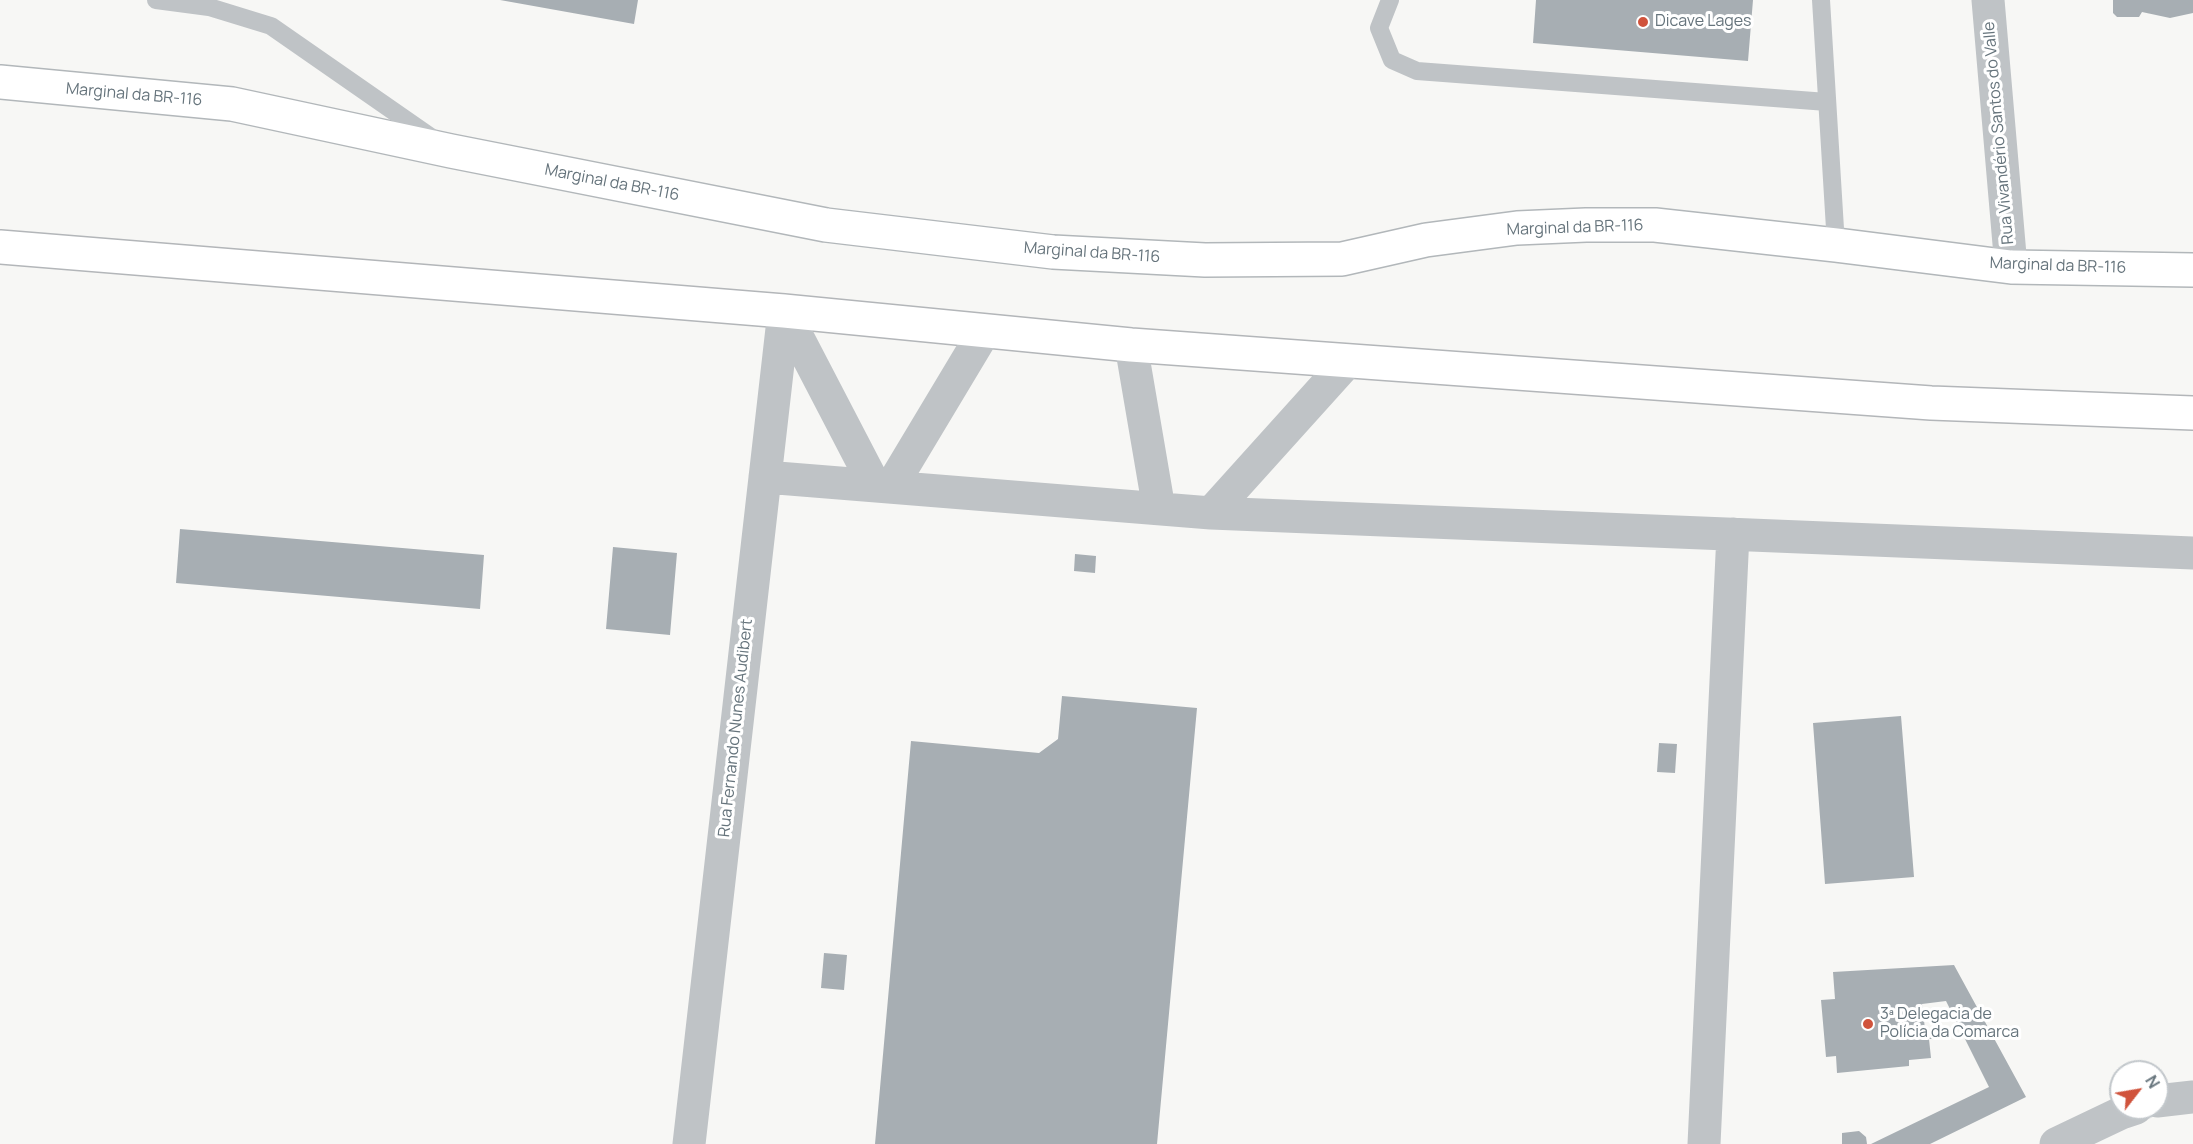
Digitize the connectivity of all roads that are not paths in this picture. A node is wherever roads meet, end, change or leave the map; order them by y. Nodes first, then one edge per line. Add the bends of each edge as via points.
1 (156, 0) edge
2 (1390, 0) edge
3 (1821, 0) edge
4 (1988, 0) edge
5 (0, 82) edge
6 (1827, 102) junction
7 (452, 151) junction
8 (1836, 245) junction
9 (0, 247) edge
10 (2011, 267) junction
11 (2193, 270) edge
12 (784, 311) junction
13 (984, 332) junction
14 (1131, 345) junction
15 (1348, 361) junction
16 (2193, 413) edge
17 (765, 477) junction
18 (883, 486) junction
19 (1159, 508) junction
20 (1211, 513) junction
21 (1733, 534) junction
22 (2193, 553) edge
23 (2193, 1097) edge
24 (2169, 1100) edge
25 (2109, 1119) edge
26 (689, 1144) edge
27 (1704, 1144) edge
28 (2056, 1144) edge

1 - 7 lane via 209,7 271,26
2 - 6 lane via 1379,28 1392,60 1417,71
3 - 6 lane
4 - 10 street, Rua Vivandério Santos do Valle
5 - 7 main road, Marginal da BR-116 via 232,104
6 - 8 lane
7 - 8 main road, Marginal da BR-116 via 826,225 1053,252 1205,260 1342,259 1426,240 1517,228 1586,225 1655,225
8 - 10 main road, Marginal da BR-116
9 - 12 main road
10 - 11 main road, Marginal da BR-116
12 - 13 main road
12 - 17 street, Rua Fernando Nunes Audibert
12 - 18 street
13 - 14 main road
13 - 18 street
14 - 15 main road
14 - 19 street
15 - 16 main road via 1931,403
15 - 20 street
17 - 18 street
17 - 26 street, Rua Fernando Nunes Audibert
18 - 19 street
19 - 20 street
20 - 21 street
21 - 22 street
21 - 27 street
23 - 24 street
25 - 28 street

